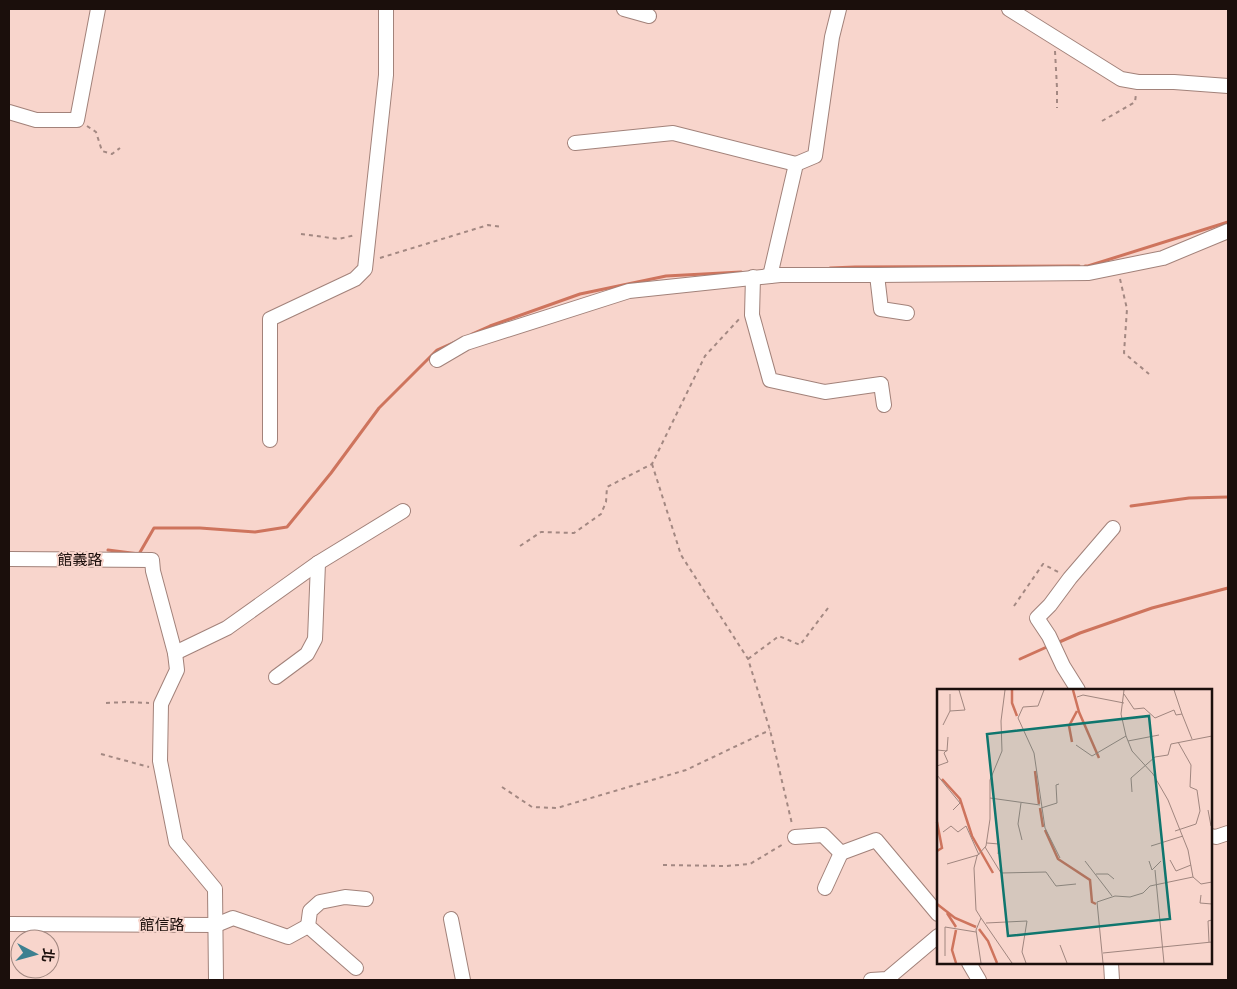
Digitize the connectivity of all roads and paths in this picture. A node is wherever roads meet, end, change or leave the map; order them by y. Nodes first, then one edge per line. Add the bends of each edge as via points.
1 (98, 9) edge
2 (386, 9) edge
3 (624, 9) edge
4 (839, 9) edge
5 (1009, 9) edge
6 (649, 16) dead end
7 (1053, 36) junction
8 (1138, 82) junction
9 (1228, 86) edge
10 (1057, 108) dead end
11 (9, 112) edge
12 (77, 120) junction
13 (1102, 121) dead end
14 (575, 143) dead end
15 (120, 148) dead end
16 (796, 164) junction
17 (502, 227) dead end
18 (1228, 230) edge
19 (368, 232) junction
20 (301, 234) dead end
21 (365, 262) junction
22 (1117, 267) junction
23 (878, 275) junction
24 (770, 276) junction
25 (753, 278) junction
26 (752, 304) junction
27 (907, 313) dead end
28 (437, 360) dead end
29 (1149, 374) dead end
30 (884, 405) dead end
31 (270, 440) dead end
32 (652, 464) junction
33 (403, 511) dead end
34 (1113, 528) dead end
35 (520, 546) dead end
36 (9, 559) edge
37 (318, 563) junction
38 (1070, 578) junction
39 (1014, 606) dead end
40 (828, 608) dead end
41 (175, 653) junction
42 (748, 659) junction
43 (276, 677) dead end
44 (1077, 689) edge
45 (106, 703) dead end
46 (161, 704) junction
47 (770, 730) junction
48 (101, 754) dead end
49 (161, 768) junction
50 (502, 787) dead end
51 (1228, 833) edge
52 (1212, 836) edge
53 (795, 837) junction
54 (842, 853) junction
55 (663, 865) dead end
56 (826, 888) dead end
57 (366, 899) dead end
58 (937, 913) edge
59 (451, 920) dead end
60 (9, 924) edge
61 (216, 925) junction
62 (308, 926) junction
63 (937, 937) edge
64 (970, 964) edge
65 (1111, 964) edge
66 (356, 968) dead end
67 (216, 980) edge
68 (463, 980) edge
69 (871, 980) edge
70 (979, 980) edge
71 (1112, 980) edge

1 - 12 street
2 - 19 street via 386,75
3 - 6 street
4 - 16 street via 815,156
5 - 7 street
7 - 8 street via 1121,79
7 - 10 path
8 - 9 street
8 - 13 path via 1135,102
11 - 12 street via 36,120
12 - 15 path via 96,132 102,151 112,154
14 - 16 street via 673,133
16 - 24 street
17 - 21 path via 488,225
18 - 22 street via 1163,258
19 - 20 path via 339,239
19 - 21 street
21 - 31 street via 356,279 270,319
22 - 23 street via 1089,273
22 - 29 path via 1127,309 1124,353
23 - 24 street
23 - 27 street via 881,309
24 - 25 street
25 - 26 street
25 - 28 street via 629,291 466,343
26 - 30 street via 752,315 770,380 825,392 881,384
26 - 32 path via 704,356
32 - 35 path via 606,487 606,502 601,514 574,533 541,532
32 - 42 path via 681,555
33 - 37 street
34 - 38 street
36 - 41 street, 館義路 via 152,560
37 - 41 street via 227,628
37 - 43 street via 315,639 306,654
38 - 39 path via 1043,564
38 - 44 street via 1037,618
40 - 42 path via 800,645 779,636
41 - 46 street via 177,670
42 - 47 path
45 - 46 path
46 - 49 street
47 - 50 path via 686,770 557,808 532,806
47 - 53 path
48 - 49 path via 141,766
49 - 61 street via 176,842 216,889
51 - 52 street
53 - 54 street via 823,835
53 - 55 path via 750,864
54 - 56 street
54 - 58 street via 876,840
57 - 62 street via 345,897 320,902 310,911
59 - 68 street
60 - 61 street, 館信路
61 - 62 street, 館信路 via 233,918 288,937
61 - 67 street
62 - 66 street
63 - 69 street via 887,979
64 - 70 street
65 - 71 street

